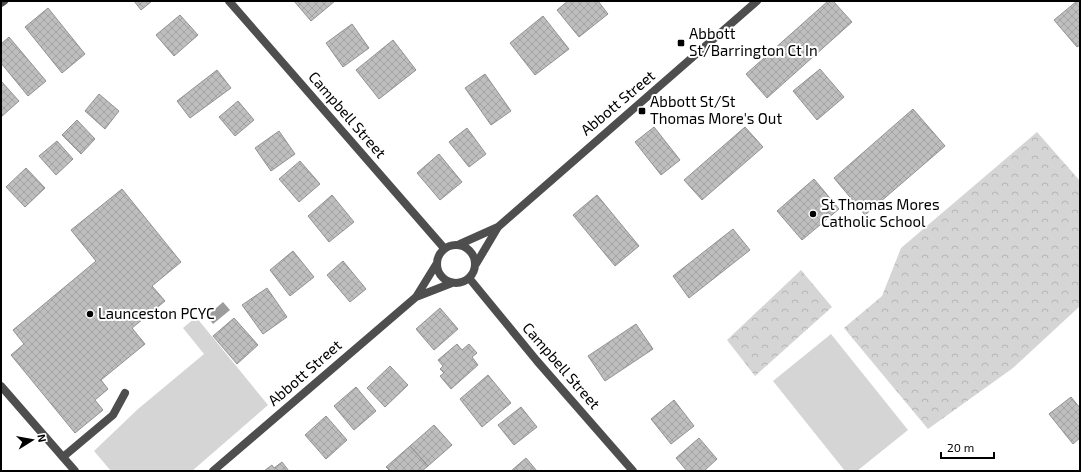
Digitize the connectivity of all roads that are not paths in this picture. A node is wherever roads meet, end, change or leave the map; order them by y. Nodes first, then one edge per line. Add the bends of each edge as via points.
1 (4, 1) edge
2 (229, 1) edge
3 (757, 1) edge
4 (1, 3) edge
5 (498, 227) junction
6 (460, 244) junction
7 (444, 248) junction
8 (436, 263) junction
9 (476, 264) junction
10 (469, 278) junction
11 (452, 283) junction
12 (416, 297) junction
13 (1, 386) edge
14 (124, 393) dead end
15 (63, 457) junction
16 (75, 471) edge
17 (213, 471) edge
18 (633, 471) edge

1 - 4 street
2 - 7 street, Campbell Street
3 - 5 street, Abbott Street
5 - 6 street, Abbott Street
5 - 9 street, Abbott Street
6 - 7 street
6 - 9 street via 472,252
7 - 8 street
8 - 11 street via 441,276
8 - 12 street, Abbott Street
9 - 10 street
10 - 11 street
10 - 18 street, Campbell Street
11 - 12 street, Abbott Street
12 - 17 street, Abbott Street
13 - 15 street
14 - 15 street via 113,415
15 - 16 street

